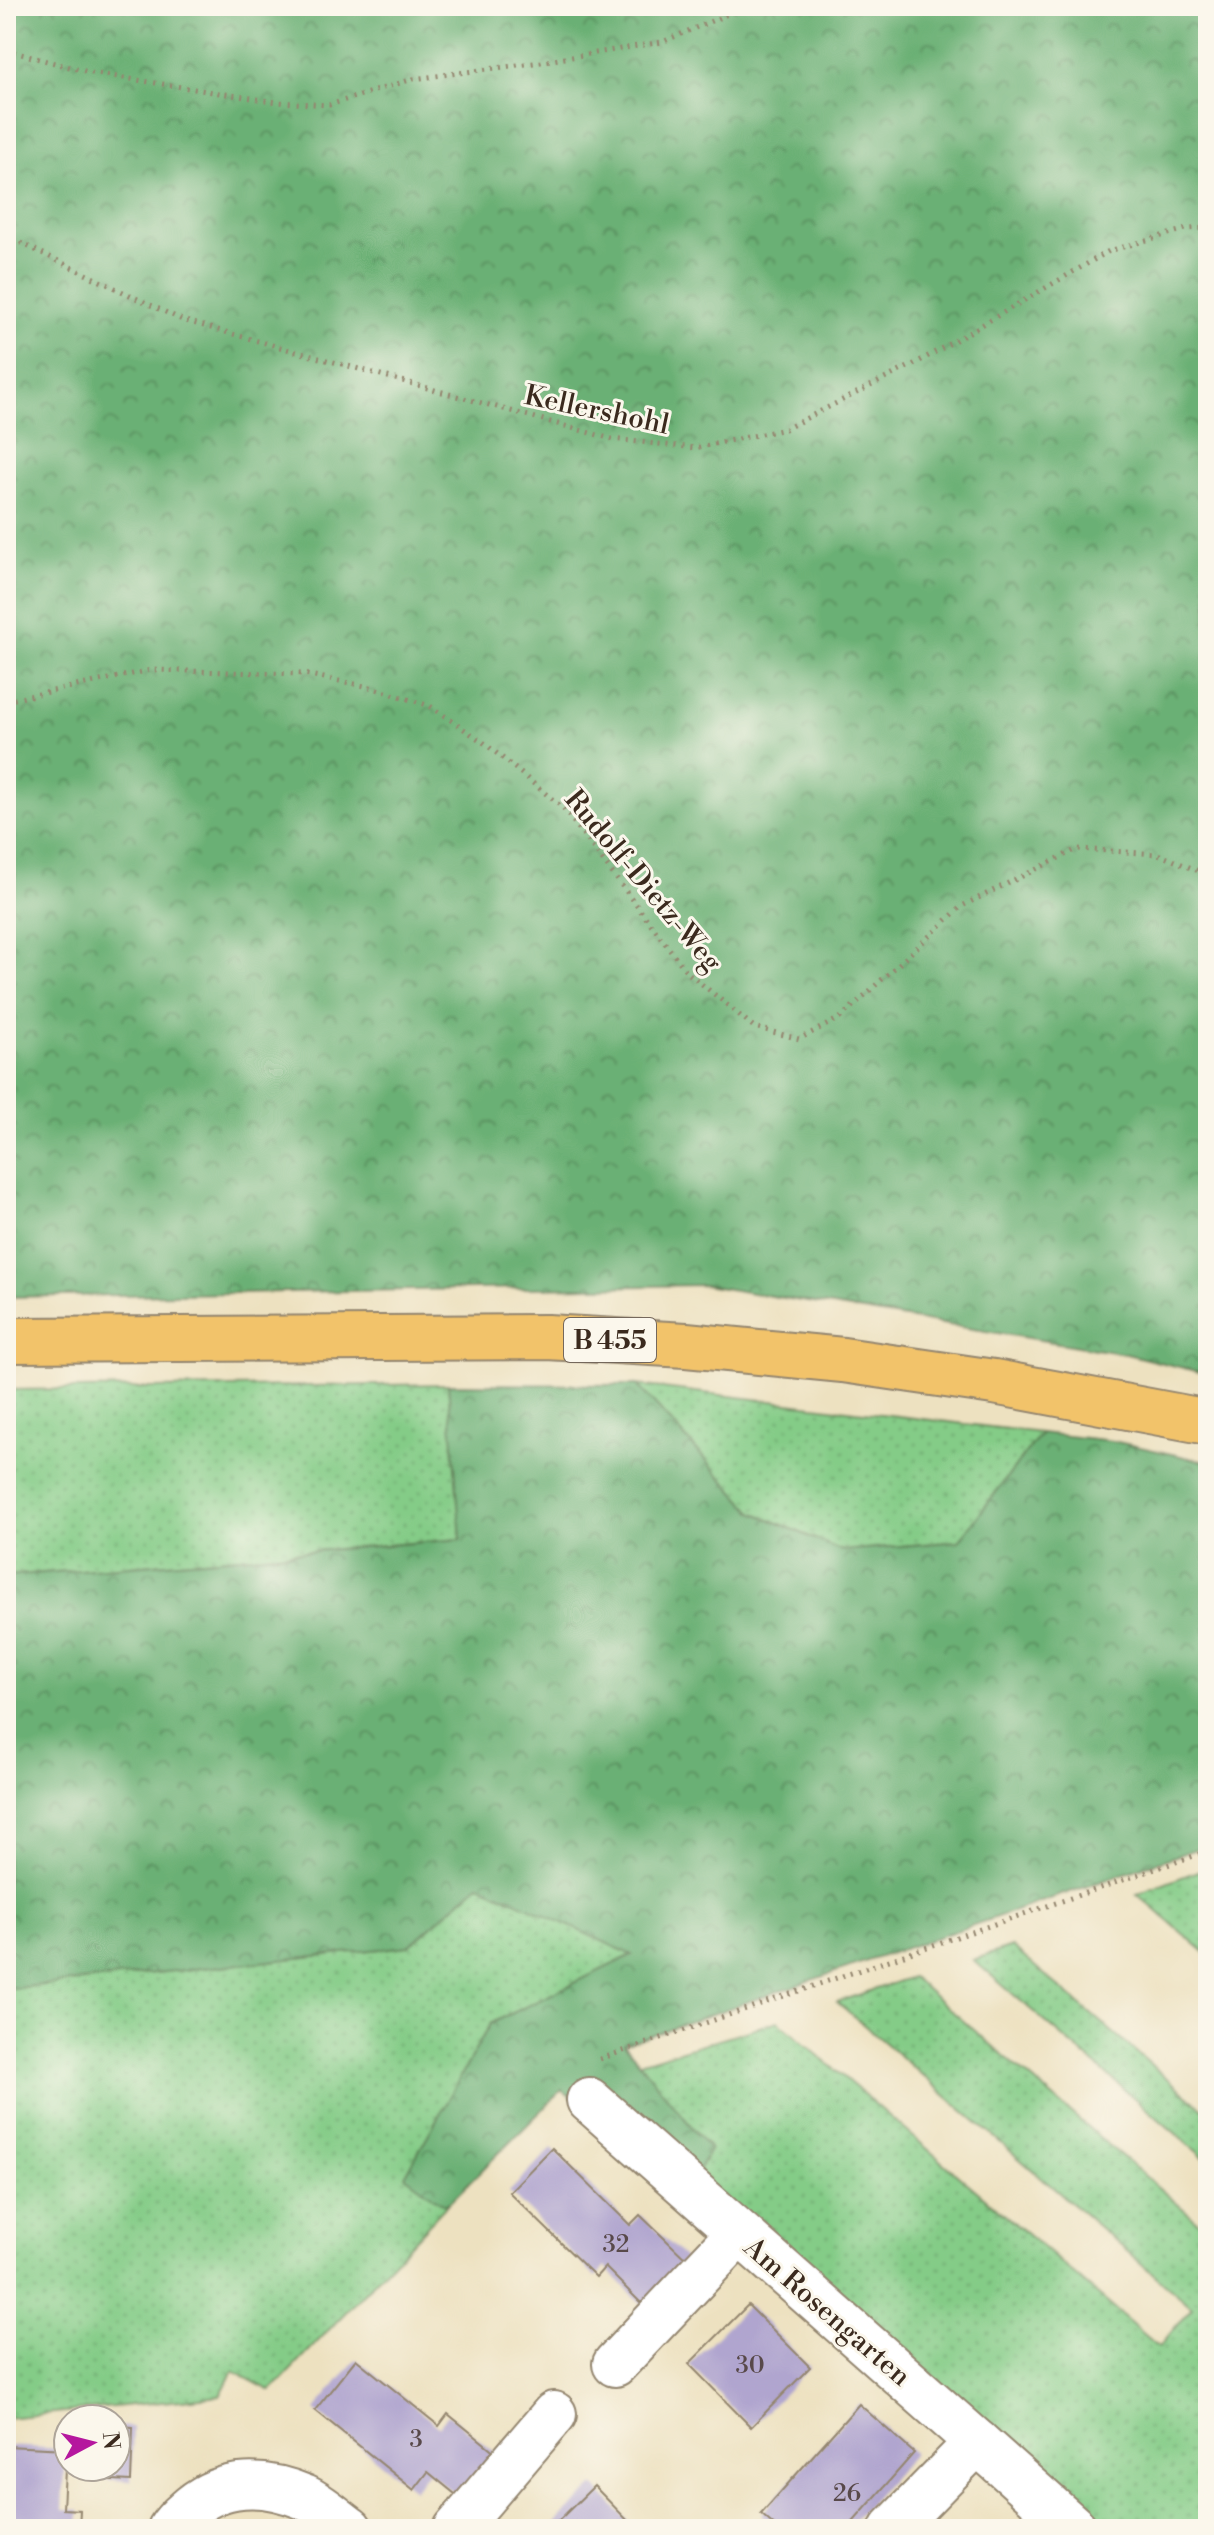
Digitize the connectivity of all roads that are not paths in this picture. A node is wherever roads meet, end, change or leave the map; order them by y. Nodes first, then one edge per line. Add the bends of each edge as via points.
1 (6, 1340) edge
2 (1208, 1422) edge
3 (590, 2081) road end
4 (739, 2233) junction
5 (615, 2364) dead end
6 (554, 2414) dead end
7 (977, 2442) junction
8 (170, 2529) edge
9 (350, 2529) edge
10 (456, 2529) edge
11 (892, 2529) edge
12 (1075, 2529) edge

1 - 2 main road, B 455 via 547,1337 686,1345 994,1382
3 - 4 street, Am Rosengarten
4 - 5 street
4 - 7 street, Am Rosengarten
6 - 10 street
7 - 11 street
7 - 12 street, Am Rosengarten
8 - 9 street via 204,2496 237,2484 270,2485 307,2498

